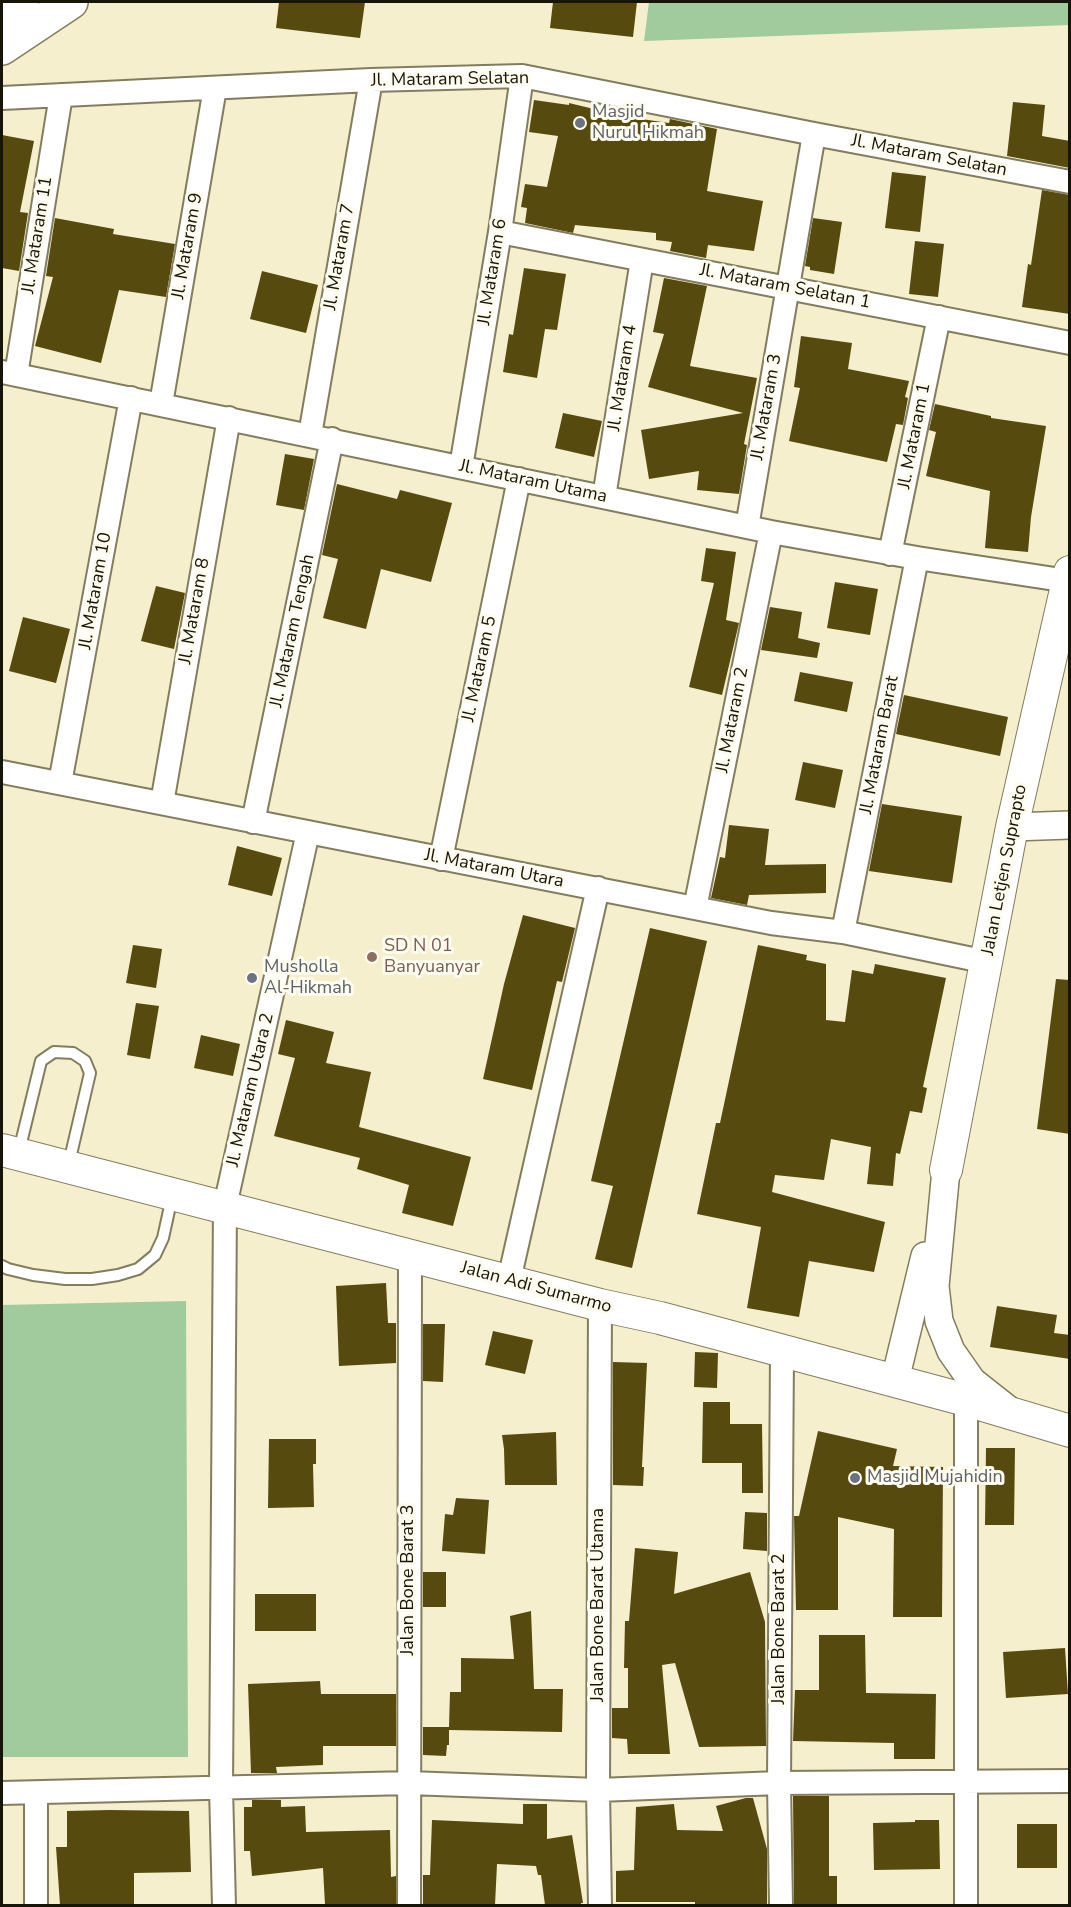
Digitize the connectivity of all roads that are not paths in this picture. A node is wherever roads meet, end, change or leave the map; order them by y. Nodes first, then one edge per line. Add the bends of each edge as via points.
1 (22, 2) edge
2 (71, 2) edge
3 (2, 15) edge
4 (2, 48) edge
5 (522, 76) junction
6 (371, 80) junction
7 (215, 88) junction
8 (61, 95) junction
9 (2, 98) edge
10 (814, 134) junction
11 (1070, 182) edge
12 (500, 232) junction
13 (642, 260) junction
14 (788, 288) junction
15 (939, 317) junction
16 (1070, 343) edge
17 (9, 373) edge
18 (131, 398) junction
19 (161, 404) junction
20 (229, 418) junction
21 (310, 435) junction
22 (332, 439) junction
23 (461, 467) junction
24 (519, 479) junction
25 (604, 497) junction
26 (747, 527) junction
27 (771, 532) junction
28 (890, 554) junction
29 (916, 558) junction
30 (1069, 576) edge
31 (2, 771) edge
32 (60, 783) junction
33 (162, 803) junction
34 (253, 822) junction
35 (1070, 825) edge
36 (1012, 827) junction
37 (308, 832) junction
38 (441, 859) junction
39 (598, 888) junction
40 (695, 908) junction
41 (843, 932) junction
42 (987, 962) junction
43 (10, 1152) edge
44 (69, 1167) junction
45 (946, 1170) junction
46 (173, 1193) junction
47 (225, 1206) junction
48 (410, 1255) junction
49 (2, 1266) edge
50 (509, 1280) junction
51 (600, 1305) junction
52 (782, 1352) junction
53 (895, 1380) junction
54 (966, 1400) junction
55 (1013, 1414) junction
56 (1070, 1431) edge
57 (966, 1781) junction
58 (1070, 1781) edge
59 (409, 1783) junction
60 (779, 1783) junction
61 (221, 1788) junction
62 (598, 1790) junction
63 (2, 1793) edge
64 (36, 1793) junction
65 (36, 1905) edge
66 (224, 1905) edge
67 (409, 1905) edge
68 (600, 1905) edge
69 (781, 1905) edge
70 (966, 1905) edge

1 - 3 highway
2 - 4 highway
5 - 6 street, Jl. Mataram Selatan
5 - 10 street, Jl. Mataram Selatan
5 - 12 street, Jl. Mataram 6
6 - 7 street, Jl. Mataram Selatan
6 - 21 street, Jl. Mataram 7
7 - 8 street, Jl. Mataram Selatan
7 - 19 street, Jl. Mataram 9
8 - 9 street, Jl. Mataram Selatan
8 - 17 street, Jl. Mataram 11
10 - 11 street, Jl. Mataram Selatan
10 - 14 street, Jl. Mataram 3
12 - 13 street, Jl. Mataram Selatan 1
12 - 23 street, Jl. Mataram 6
13 - 14 street, Jl. Mataram Selatan 1
13 - 25 street, Jl. Mataram 4
14 - 15 street, Jl. Mataram Selatan 1
14 - 26 street, Jl. Mataram 3
15 - 16 street, Jl. Mataram Selatan 1
15 - 28 street, Jl. Mataram 1
17 - 18 street, Jl. Mataram Utama
18 - 19 street, Jl. Mataram Utama
18 - 32 street, Jl. Mataram 10
19 - 20 street, Jl. Mataram Utama
20 - 21 street, Jl. Mataram Utama
20 - 33 street, Jl. Mataram 8
21 - 22 street, Jl. Mataram Utama
22 - 23 street, Jl. Mataram Utama
22 - 34 street, Jl. Mataram Tengah
23 - 24 street, Jl. Mataram Utama
24 - 25 street, Jl. Mataram Utama
24 - 38 street, Jl. Mataram 5
25 - 26 street, Jl. Mataram Utama
26 - 27 street, Jl. Mataram Utama
27 - 28 street, Jl. Mataram Utama
27 - 40 street, Jl. Mataram 2
28 - 29 street, Jl. Mataram Utama
29 - 30 street, Jl. Mataram Utama
29 - 41 street, Jl. Mataram Barat
30 - 36 main road, Jalan Letjen Suprapto
31 - 32 street, Jl. Mataram Utara
32 - 33 street, Jl. Mataram Utara
33 - 34 street, Jl. Mataram Utara
34 - 37 street, Jl. Mataram Utara
35 - 36 street
36 - 42 main road, Jalan Letjen Suprapto
37 - 38 street, Jl. Mataram Utara
37 - 47 street, Jl. Mataram Utara 2
38 - 39 street, Jl. Mataram Utara
39 - 40 street, Jl. Mataram Utara
39 - 50 street
40 - 41 street, Jl. Mataram Utara
41 - 42 street, Jl. Mataram Utara
42 - 45 main road, Jalan Letjen Suprapto
43 - 44 main road, Jalan Adi Sumarmo
43 - 44 lane via 41,1061 54,1052 73,1053 85,1061 90,1073
44 - 46 main road, Jalan Adi Sumarmo
45 - 53 street
45 - 55 street via 935,1287 939,1321 951,1351 972,1381
46 - 47 main road, Jalan Adi Sumarmo
46 - 49 lane via 163,1238 155,1255 138,1269 92,1279 64,1279
47 - 48 main road, Jalan Adi Sumarmo
47 - 61 street, Jl. Mataram Utara 2
48 - 50 main road, Jalan Adi Sumarmo
48 - 59 street, Jalan Bone Barat 3
50 - 51 main road, Jalan Adi Sumarmo
51 - 52 main road, Jalan Adi Sumarmo
51 - 62 street, Jalan Bone Barat Utama
52 - 53 main road, Jalan Adi Sumarmo
52 - 60 street, Jalan Bone Barat 2
53 - 54 main road, Jalan Adi Sumarmo
54 - 55 main road, Jalan Adi Sumarmo
54 - 57 street
55 - 56 main road, Jalan Adi Sumarmo
57 - 58 street
57 - 60 street
57 - 70 street
59 - 61 street
59 - 62 street
59 - 67 street, Jalan Bone Barat 3
60 - 62 street
60 - 69 street, Jalan Bone Barat 2
61 - 64 street
61 - 66 street, Jl. Mataram Utara 2
62 - 68 street, Jalan Bone Barat Utama
63 - 64 street
64 - 65 street

